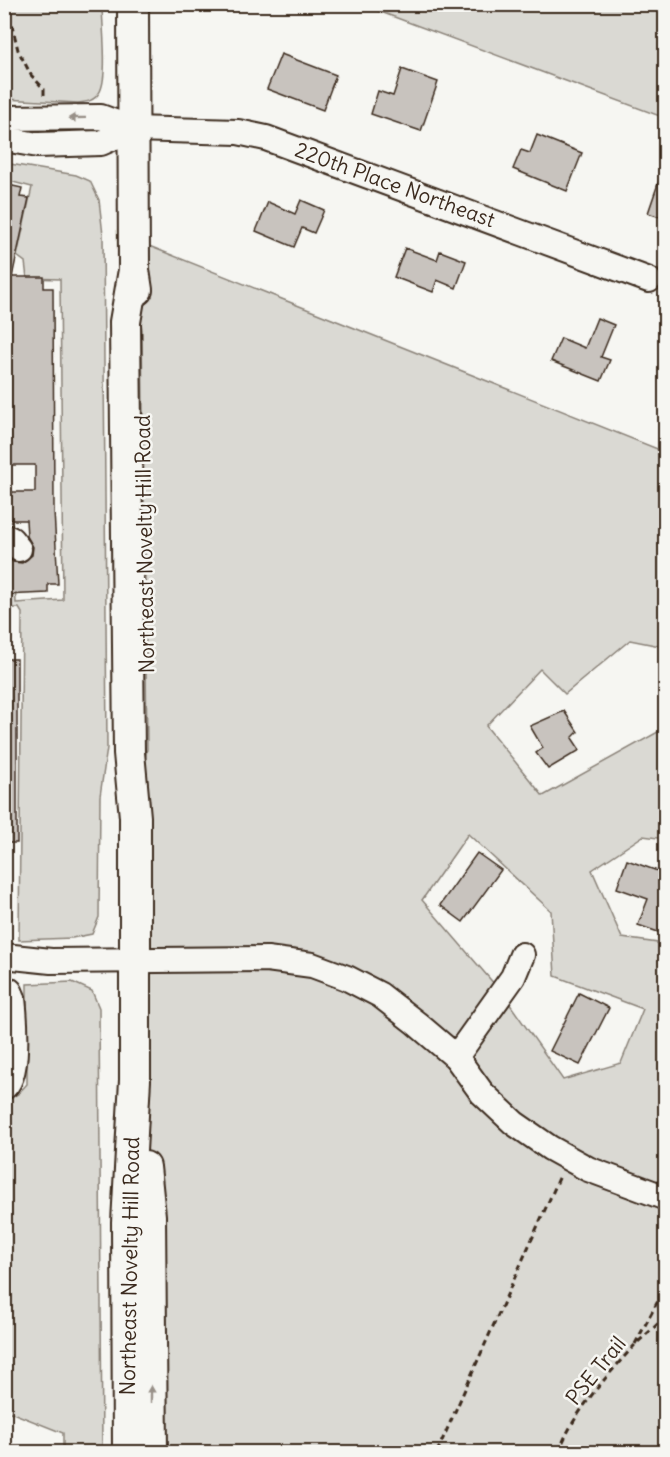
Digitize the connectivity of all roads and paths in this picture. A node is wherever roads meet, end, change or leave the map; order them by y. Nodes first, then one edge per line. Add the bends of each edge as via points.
1 (7, 4) edge
2 (133, 4) edge
3 (44, 102) dead end
4 (4, 118) edge
5 (133, 129) junction
6 (4, 139) edge
7 (649, 280) dead end
8 (4, 956) edge
9 (522, 956) dead end
10 (134, 961) junction
11 (4, 987) edge
12 (456, 1057) junction
13 (135, 1080) junction
14 (4, 1087) edge
15 (568, 1158) junction
16 (666, 1198) edge
17 (666, 1286) edge
18 (666, 1314) edge
19 (632, 1348) junction
20 (128, 1452) edge
21 (152, 1452) edge
22 (437, 1452) edge
23 (559, 1452) edge

1 - 3 path via 18,50 31,75 44,89
2 - 5 main road, Northeast Novelty Hill Road
5 -> 4 street via 101,117
5 - 6 street via 101,143 38,144
5 - 7 street, 220th Place Northeast via 238,132 266,138
5 - 10 main road, Northeast Novelty Hill Road via 134,270 125,334 129,753 135,817
8 - 10 street via 51,961
9 - 12 street via 513,977
10 - 12 street via 267,959 312,966 347,978 380,996
10 - 13 main road, Northeast Novelty Hill Road
11 - 14 street via 13,998 16,1069 9,1085
12 - 15 street via 482,1093 513,1123
13 - 20 main road, Northeast Novelty Hill Road via 127,1222
21 -> 13 main road, Northeast Novelty Hill Road via 150,1216
15 - 16 street
15 - 22 path
17 - 19 path
18 - 19 path, PSE Trail
19 - 23 path, PSE Trail via 591,1398 563,1439

